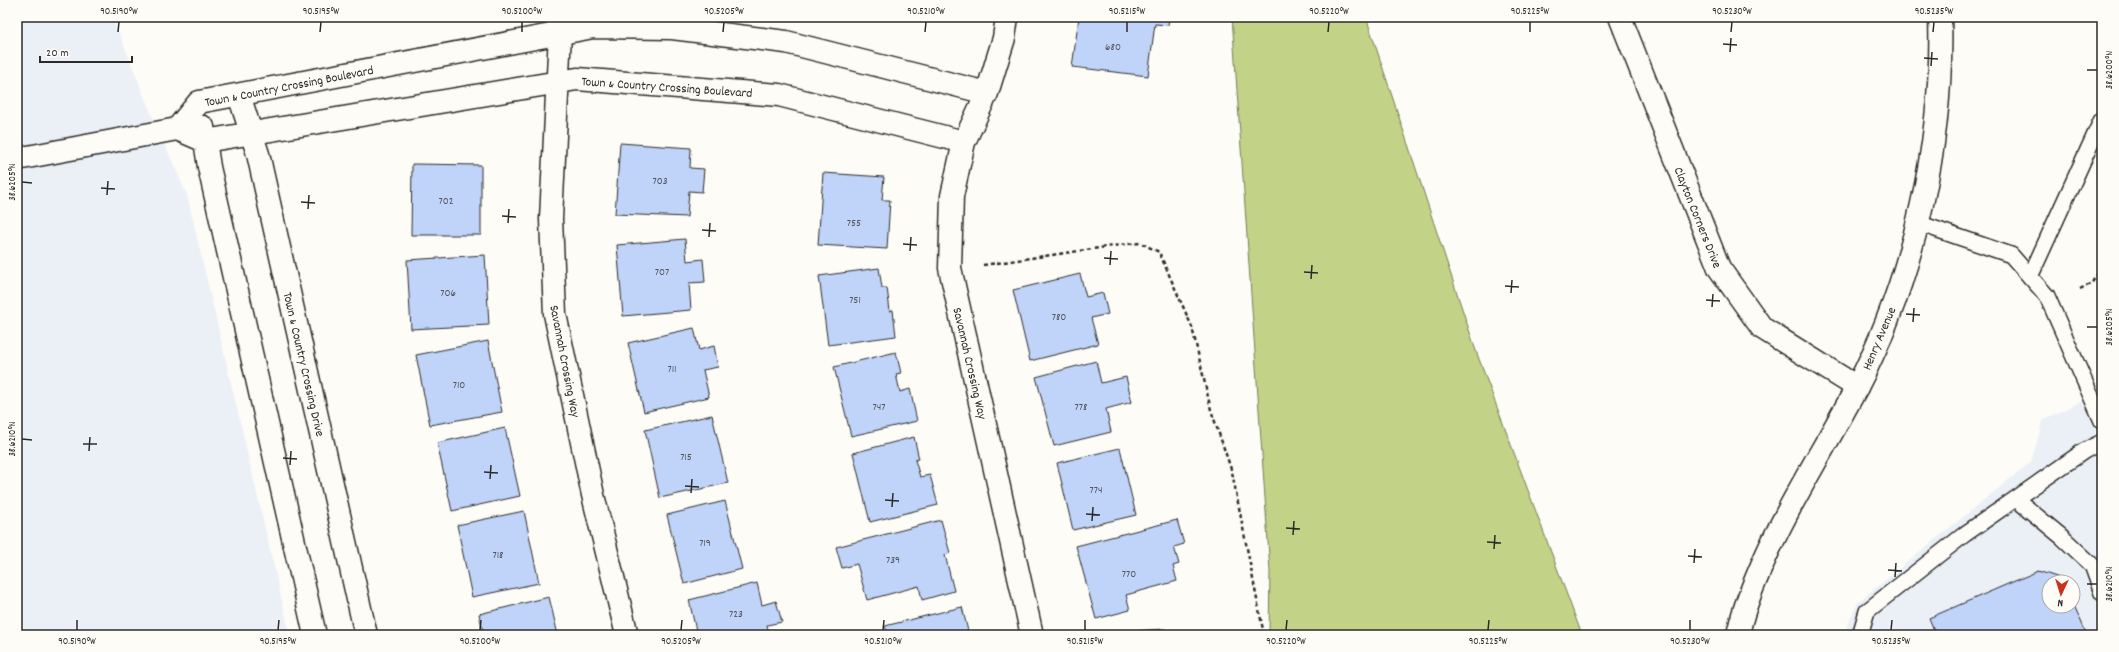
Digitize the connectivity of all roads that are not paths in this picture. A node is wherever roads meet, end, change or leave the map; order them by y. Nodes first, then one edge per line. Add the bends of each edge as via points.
1 (1007, 17) edge
2 (1620, 17) edge
3 (1940, 17) edge
4 (558, 25) edge
5 (557, 82) junction
6 (987, 93) junction
7 (239, 95) junction
8 (199, 102) junction
9 (2102, 119) edge
10 (177, 129) junction
11 (252, 133) junction
12 (205, 141) junction
13 (964, 142) junction
14 (17, 159) edge
15 (1918, 223) junction
16 (2030, 278) junction
17 (1857, 387) junction
18 (2102, 421) edge
19 (2102, 442) edge
20 (2016, 498) junction
21 (2102, 592) edge
22 (315, 635) edge
23 (366, 635) edge
24 (627, 635) edge
25 (1032, 635) edge
26 (1738, 635) edge
27 (1860, 635) edge

1 - 6 street, Savannah Crossing Way via 1004,38
2 - 17 street, Clayton Corners Drive via 1719,268 1762,328
3 - 15 street, Henry Avenue via 1936,120
4 - 5 street, Savannah Crossing Way
4 - 6 street, Town & Country Crossing Boulevard via 672,28 786,42
4 - 7 street, Town & Country Crossing Boulevard
5 - 11 street, Town & Country Crossing Boulevard
5 - 13 street, Town & Country Crossing Boulevard via 577,79 606,80 779,95
5 - 24 street, Savannah Crossing Way via 551,219 555,314 593,495
6 - 13 street, Savannah Crossing Way
7 - 8 street, Town & Country Crossing Boulevard
7 - 11 street, Town & Country Crossing Drive
8 - 10 street, Town & Country Crossing Boulevard
8 - 12 street
9 - 16 lane
10 - 12 street
10 - 14 street
11 - 12 street, Town & Country Crossing Boulevard
11 - 23 street, Town & Country Crossing Drive
12 - 22 street
13 - 25 street, Savannah Crossing Way via 952,196 950,268
15 - 16 lane via 2010,254
15 - 17 street, Henry Avenue via 1890,313
16 - 18 lane via 2047,296
17 - 26 street, Henry Avenue via 1774,537 1742,612
19 - 20 lane via 2084,451
20 - 21 lane via 2092,565
20 - 27 lane via 1965,534 1868,611

